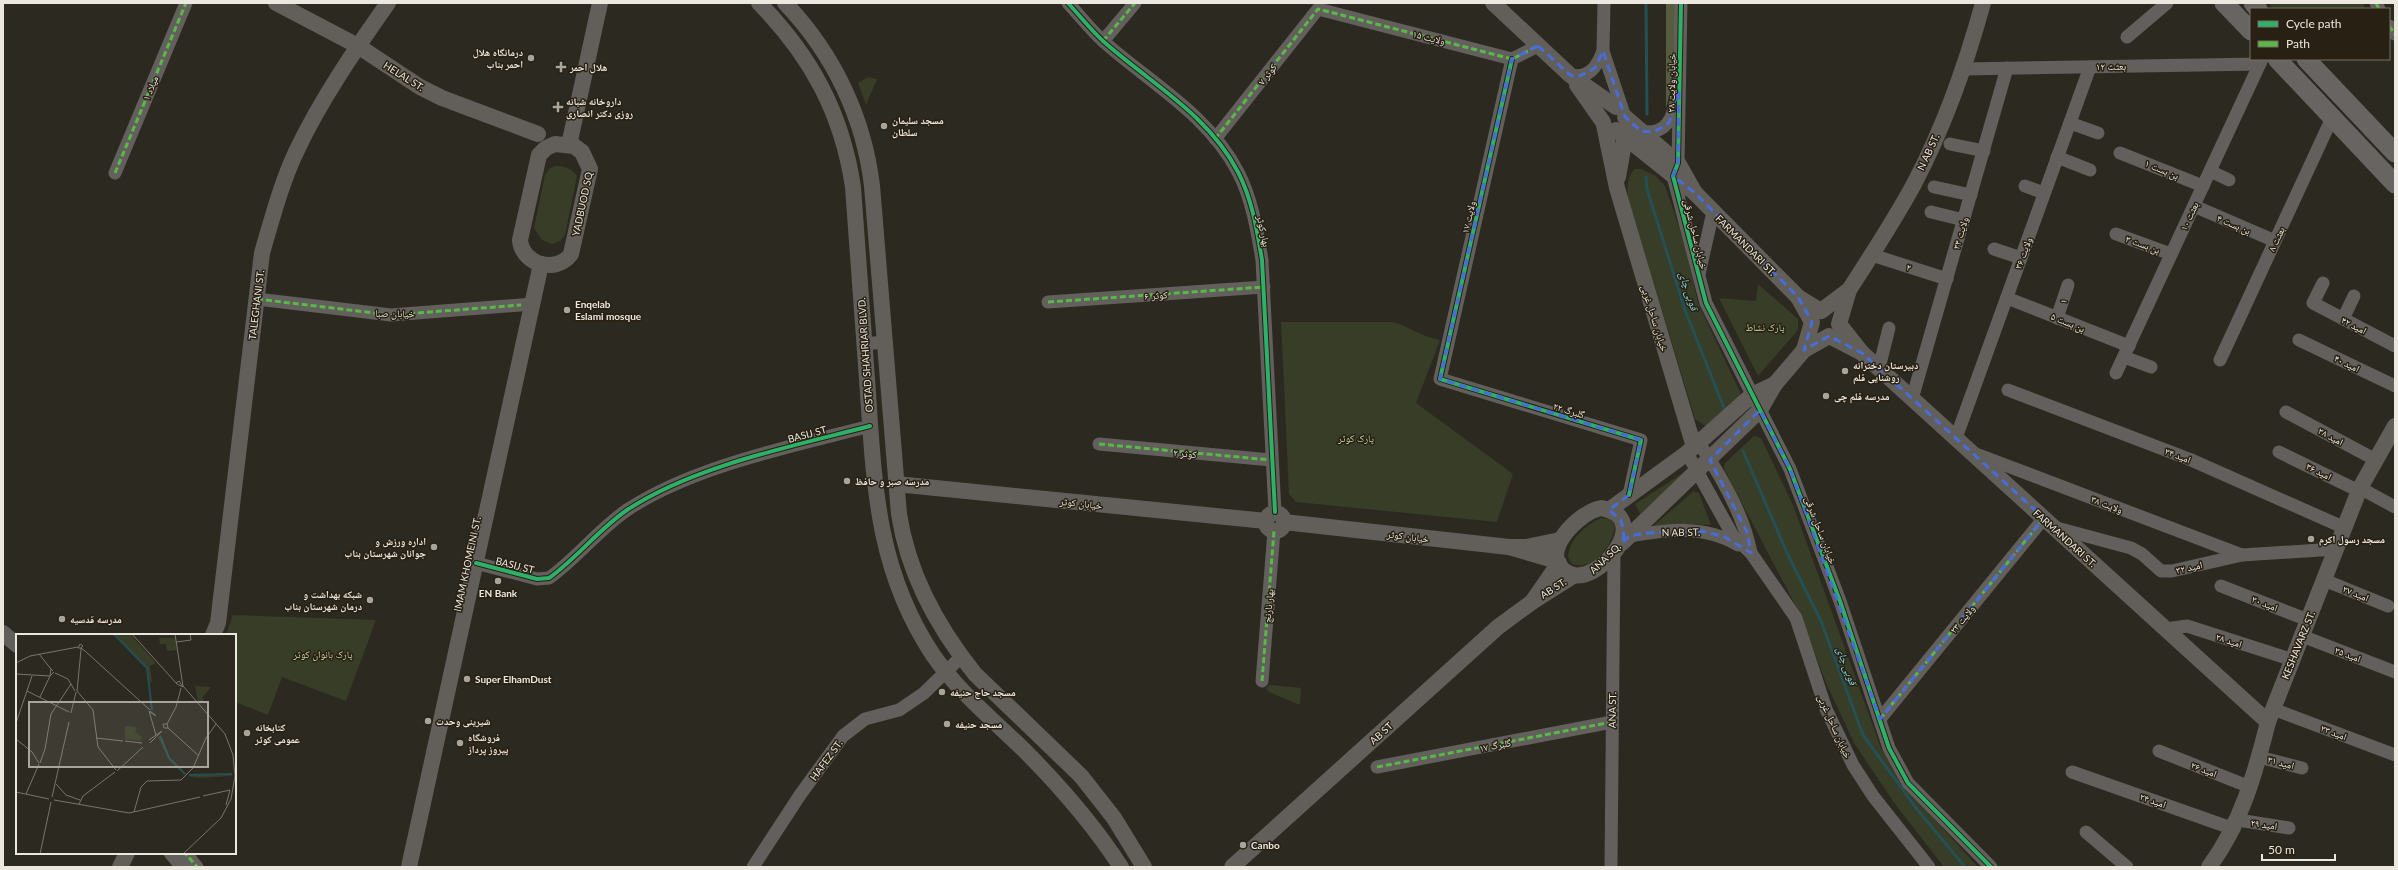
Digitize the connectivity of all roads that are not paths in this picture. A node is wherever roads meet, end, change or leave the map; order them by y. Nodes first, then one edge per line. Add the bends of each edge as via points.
1 (186, 3) edge
2 (276, 3) edge
3 (388, 3) edge
4 (600, 3) edge
5 (759, 3) edge
6 (784, 3) edge
7 (1068, 3) edge
8 (1135, 3) edge
9 (1493, 3) edge
10 (1604, 3) edge
11 (1681, 3) edge
12 (1983, 3) edge
13 (2167, 3) edge
14 (2224, 3) edge
15 (1318, 9) joint
16 (771, 15) junction
17 (2250, 30) edge
18 (2127, 37) dead end
19 (1103, 41) junction
20 (358, 46) junction
21 (1538, 46) junction
22 (1603, 51) junction
23 (1512, 59) junction
24 (2307, 60) edge
25 (2266, 61) edge
26 (2090, 67) junction
27 (2007, 68) junction
28 (1963, 69) junction
29 (1570, 75) junction
30 (1679, 90) junction
31 (2332, 118) junction
32 (1616, 122) junction
33 (2070, 122) junction
34 (1641, 131) junction
35 (2098, 133) dead end
36 (538, 134) junction
37 (1216, 139) junction
38 (567, 144) junction
39 (1950, 144) dead end
40 (543, 151) junction
41 (1984, 152) junction
42 (2120, 153) dead end
43 (2395, 153) edge
44 (2057, 157) junction
45 (1676, 169) junction
46 (2090, 170) dead end
47 (2210, 171) junction
48 (115, 173) dead end
49 (2229, 180) dead end
50 (2395, 184) edge
51 (2025, 186) dead end
52 (2203, 186) junction
53 (1934, 187) dead end
54 (1617, 188) junction
55 (2044, 194) junction
56 (1971, 195) junction
57 (2194, 206) junction
58 (1713, 212) junction
59 (1931, 212) dead end
60 (1964, 220) junction
61 (2116, 234) dead end
62 (2275, 241) junction
63 (1994, 249) dead end
64 (2171, 254) junction
65 (1872, 256) junction
66 (2021, 258) junction
67 (541, 264) junction
68 (1698, 276) junction
69 (1946, 279) junction
70 (2323, 283) dead end
71 (2068, 285) dead end
72 (1264, 287) junction
73 (1849, 290) junction
74 (2354, 296) dead end
75 (2007, 298) junction
76 (257, 299) junction
77 (1048, 302) dead end
78 (533, 304) junction
79 (1817, 316) junction
80 (2057, 318) junction
81 (2343, 319) junction
82 (1839, 324) junction
83 (1889, 328) dead end
84 (1829, 336) junction
85 (2299, 340) dead end
86 (884, 342) junction
87 (864, 344) junction
88 (2395, 346) edge
89 (1804, 350) junction
90 (2126, 351) junction
91 (1862, 353) junction
92 (2220, 360) dead end
93 (2151, 367) dead end
94 (1879, 368) junction
95 (2116, 373) dead end
96 (1440, 378) joint
97 (1775, 384) junction
98 (2395, 386) edge
99 (2008, 390) dead end
100 (1752, 395) junction
101 (1912, 398) junction
102 (1760, 410) junction
103 (2286, 412) dead end
104 (870, 426) junction
105 (2395, 426) edge
106 (1956, 438) junction
107 (1099, 444) dead end
108 (1693, 448) junction
109 (2279, 452) dead end
110 (1972, 453) junction
111 (1271, 460) junction
112 (1710, 460) junction
113 (2376, 460) junction
114 (1698, 470) junction
115 (896, 484) junction
116 (2360, 489) junction
117 (1630, 495) junction
118 (2395, 507) edge
119 (1609, 510) junction
120 (1275, 521) junction
121 (2048, 522) junction
122 (2345, 528) junction
123 (1560, 540) junction
124 (1622, 544) junction
125 (1509, 547) junction
126 (2336, 549) junction
127 (1751, 553) junction
128 (2242, 555) junction
129 (1558, 562) junction
130 (476, 563) junction
131 (1573, 576) junction
132 (2324, 580) junction
133 (2222, 586) dead end
134 (1532, 602) junction
135 (2388, 606) dead end
136 (2308, 620) junction
137 (2166, 629) junction
138 (3, 633) edge
139 (213, 634) edge
140 (2302, 636) junction
141 (16, 644) edge
142 (961, 657) junction
143 (2292, 660) junction
144 (947, 672) junction
145 (2395, 672) edge
146 (1262, 681) dead end
147 (2270, 716) junction
148 (1880, 719) junction
149 (1612, 722) junction
150 (2159, 751) dead end
151 (2395, 755) edge
152 (2259, 757) junction
153 (1377, 767) dead end
154 (2302, 768) dead end
155 (2072, 772) dead end
156 (2250, 787) junction
157 (2236, 825) junction
158 (2289, 828) dead end
159 (2086, 832) dead end
160 (126, 854) edge
161 (171, 854) edge
162 (186, 854) edge
163 (120, 867) edge
164 (182, 867) edge
165 (196, 867) edge
166 (409, 867) edge
167 (753, 867) edge
168 (1122, 867) edge
169 (1144, 867) edge
170 (1232, 867) edge
171 (1611, 867) edge
172 (1929, 867) edge
173 (1991, 867) edge
174 (2127, 867) edge
175 (2209, 867) edge

1 - 48 street, میلاد ۱
2 - 20 main road, HELAL ST.
3 - 20 main road, TALEGHANI ST.
4 - 38 main road
5 - 16 main road, OSTAD SHAHRIAR BLVD.
6 - 16 street
6 - 86 main road, OSTAD SHAHRIAR BLVD. via 808,28 824,51 849,100 863,138 872,186
7 - 19 street, بهار کوثر
8 - 19 street
9 - 21 main road
10 - 22 street
11 - 30 street, خیابان ولایت ۲۸
12 - 28 main road, N AB ST.
13 - 18 street
14 - 17 highway
15 - 23 street, ولایت ۱۵
15 - 37 street, کوثر ۷
16 - 87 main road, OSTAD SHAHRIAR BLVD. via 809,64 832,106 844,142 854,187
19 - 37 street, بهار کوثر via 1179,101
20 - 36 main road, HELAL ST. via 420,87 442,98
20 - 76 main road, TALEGHANI ST. via 311,123 294,158 262,253
21 - 23 street
21 - 29 main road
22 - 29 street via 1600,61 1588,74 1578,77
22 - 32 street
23 - 96 street, ولایت ۱۷
24 - 43 highway
25 - 26 street, بعثت ۱۲
25 - 31 highway
25 - 47 street, بعثت ۱۰
26 - 27 street, بعثت ۱۲
26 - 33 street, ولایت ۳۶
27 - 28 street, بعثت ۱۲
27 - 41 street, ولایت ۳۴
28 - 65 main road, N AB ST. via 1914,184
29 - 32 main road
30 - 34 street, خیابان ولایت ۲۸ via 1669,123 1654,132
30 - 45 street, خیابان ولایت ۲۸
31 - 50 highway
31 - 62 street, بعثت ۸
32 - 34 main road
32 - 45 main road
32 - 54 main road, خیابان ساحل غربی
32 - 54 main road, خیابان ساحل غربی
33 - 35 street
33 - 44 street, ولایت ۳۶
34 - 45 main road
36 - 38 street
36 - 40 street
37 - 72 street, بهار کوثر via 1230,158 1245,188 1258,235
38 - 40 main road via 555,144
38 - 67 main road, YADBUOD SQ via 582,152 590,169 571,254 555,265
39 - 41 street
40 - 67 main road via 533,180 520,240 522,249 528,257
41 - 56 street, ولایت ۳۴
42 - 52 street, بن بست ۱
44 - 46 street
44 - 55 street, ولایت ۳۶
45 - 58 main road, FARMANDARI ST.
45 - 68 street, خیابان ساحل شرقی
47 - 49 street
47 - 52 street, بعثت ۱۰
51 - 55 street
52 - 57 street, بعثت ۱۰
53 - 56 street
54 - 108 main road, خیابان ساحل غربی
55 - 66 street, ولایت ۳۶
56 - 60 street, ولایت ۳۴
57 - 62 street, بن بست ۴
57 - 64 street, بعثت ۱۰
58 - 68 street, خیابان ساحل شرقی
58 - 79 main road, FARMANDARI ST.
59 - 60 street
60 - 69 street, ولایت ۳۴
61 - 64 street, بن بست ۳
62 - 92 street, بعثت ۸
63 - 66 street
64 - 90 street, بعثت ۱۰
65 - 69 street, ۲
65 - 73 main road, N AB ST.
66 - 75 street, ولایت ۳۶
67 - 78 main road, IMAM KHOMEINI ST.
68 - 100 street, خیابان ساحل شرقی via 1706,303
69 - 101 street, ولایت ۳۴
70 - 81 street, امید ۴۲ via 2312,303
71 - 80 street, ۱
72 - 77 street, کوثر ۶
72 - 111 street, بهار کوثر
73 - 79 main road, N AB ST.
73 - 82 main road, N AB ST.
74 - 81 street
75 - 80 street, بن بست ۵
75 - 106 street, ولایت ۳۶
76 - 78 street, خیابان صبا via 391,315
76 - 139 main road, TALEGHANI ST. via 218,623
78 - 130 main road, IMAM KHOMEINI ST.
79 - 82 main road via 1828,310 1835,314
79 - 84 main road via 1817,333
79 - 89 main road
80 - 90 street, بن بست ۵
81 - 88 street, امید ۴۲
82 - 84 main road via 1836,332
82 - 91 main road
83 - 94 street
84 - 89 main road
84 - 91 main road
85 - 98 street, امید ۴۰
86 - 87 street
86 - 115 main road, OSTAD SHAHRIAR BLVD.
87 - 104 main road, OSTAD SHAHRIAR BLVD.
89 - 97 main road
90 - 93 street, بن بست ۵
90 - 95 street, بعثت ۱۰
91 - 94 main road, FARMANDARI ST.
94 - 101 main road, FARMANDARI ST.
96 - 117 street, گلبرگ ۲۲ via 1641,440
97 - 100 main road
97 - 102 main road
99 - 122 street, امید ۳۴ via 2189,459
100 - 102 street, خیابان ساحل شرقی
100 - 108 main road
101 - 106 main road, FARMANDARI ST.
102 - 112 main road
102 - 148 street, خیابان ساحل شرقی via 1790,469 1840,601
103 - 113 street, امید ۳۸
104 - 130 street, BASIJ ST via 705,473 656,493 626,511 549,578 537,579
104 - 144 main road, OSTAD SHAHRIAR BLVD. via 876,505 889,564 917,626 934,656
105 - 113 main road, KESHAVARZ ST.
106 - 110 main road, FARMANDARI ST.
107 - 111 street, کوثر ۲
108 - 112 street
108 - 114 street
108 - 117 main road
109 - 116 street, امید ۳۶
110 - 121 main road, FARMANDARI ST.
110 - 128 street, ولایت ۳۸
111 - 120 street, بهار کوثر
112 - 114 main road
112 - 127 street, خیابان ساحل غربی via 1747,532
113 - 116 main road, KESHAVARZ ST.
114 - 124 main road
114 - 127 street, خیابان ساحل غربی via 1733,536
115 - 120 main road, خیابان کوثر
115 - 142 main road, OSTAD SHAHRIAR BLVD. via 901,527 911,564 935,615
116 - 118 street, امید ۳۶
116 - 122 main road, KESHAVARZ ST.
117 - 119 main road
119 - 123 main road via 1601,508 1588,512
119 - 124 main road, ANA SQ. via 1621,520 1624,531
120 - 125 main road, خیابان کوثر
120 - 146 street, بهار نارنج
121 - 128 street, امید ۳۲ via 2131,548 2142,554 2160,571 2172,571
121 - 137 main road, FARMANDARI ST.
121 - 148 street, ولایت ۲۳
122 - 126 main road, KESHAVARZ ST.
123 - 125 main road, خیابان کوثر via 1526,547
123 - 129 main road via 1556,554
124 - 127 street, N AB ST. via 1674,530 1702,530 1725,537
124 - 131 main road, ANA SQ. via 1589,575
124 - 149 street, ANA ST.
125 - 129 main road, خیابان کوثر
126 - 128 street, امید ۳۲
126 - 132 main road, KESHAVARZ ST.
127 - 172 street, خیابان ساحل غربی via 1796,618 1826,709 1853,765 1873,796
129 - 131 main road
129 - 134 main road, AB ST.
130 - 166 main road, IMAM KHOMEINI ST.
131 - 134 main road, AB ST.
132 - 135 street, امید ۳۷
132 - 136 main road, KESHAVARZ ST.
133 - 136 street, امید ۳۰
134 - 170 main road, AB ST via 1492,632
136 - 140 main road, KESHAVARZ ST.
137 - 143 street, امید ۲۸ via 2186,626
137 - 147 main road, FARMANDARI ST.
138 - 141 main road
140 - 143 main road, KESHAVARZ ST.
140 - 145 street, امید ۳۵
142 - 144 street, HAFEZ ST.
142 - 169 main road, OSTAD SHAHRIAR BLVD. via 975,674 1081,776 1114,818
143 - 147 main road, KESHAVARZ ST.
144 - 167 street, HAFEZ ST. via 924,693 899,710 865,719 843,736 800,795
144 - 168 main road, OSTAD SHAHRIAR BLVD. via 984,714 1062,788
147 - 151 street, امید ۳۳
147 - 152 main road, KESHAVARZ ST.
148 - 173 street, خیابان ساحل شرقی via 1889,748 1908,783
149 - 153 street, گلبرگ ۱۷
149 - 171 street, ANA ST.
150 - 156 street, امید ۲۶
152 - 154 street, امید ۳۱
152 - 156 main road, KESHAVARZ ST.
155 - 157 street, امید ۲۴
156 - 157 main road, KESHAVARZ ST.
157 - 158 street, امید ۲۹
157 - 175 main road, KESHAVARZ ST.
159 - 174 street
160 - 163 main road
161 - 164 street
162 - 165 street

